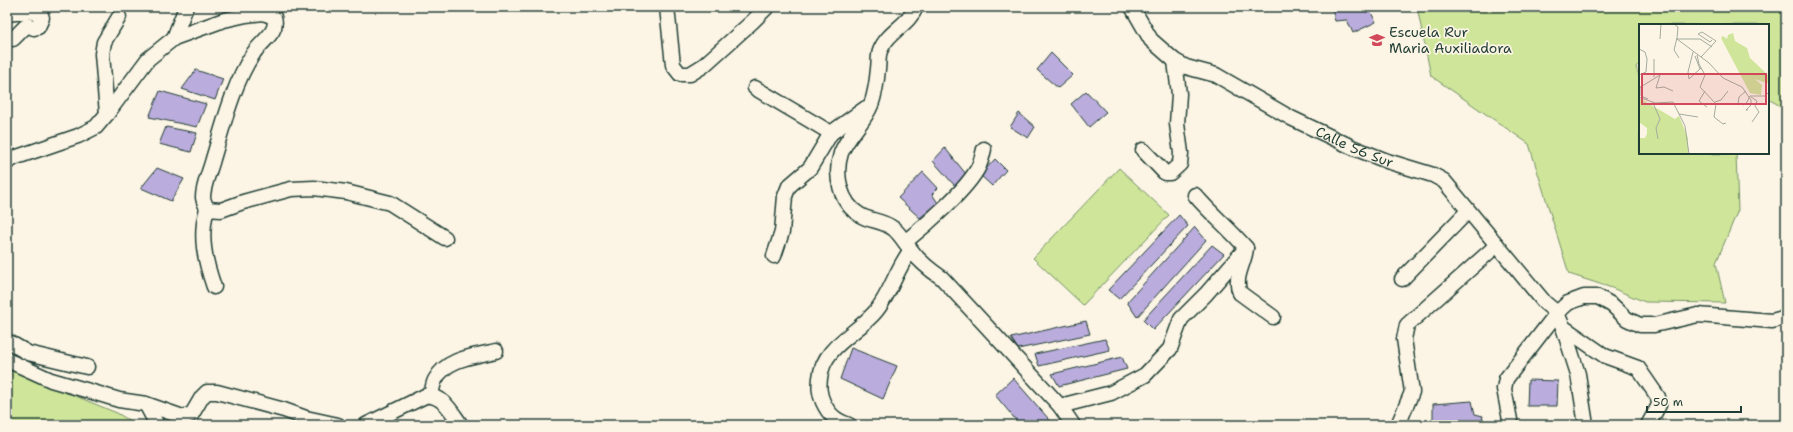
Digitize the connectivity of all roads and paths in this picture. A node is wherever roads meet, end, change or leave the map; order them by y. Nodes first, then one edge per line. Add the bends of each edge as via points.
1 (186, 7) edge
2 (234, 7) edge
3 (667, 7) edge
4 (767, 7) edge
5 (916, 7) edge
6 (1132, 7) edge
7 (39, 9) edge
8 (7, 14) edge
9 (120, 17) dead end
10 (224, 20) junction
11 (174, 38) junction
12 (13, 39) dead end
13 (1175, 60) junction
14 (755, 88) dead end
15 (871, 105) junction
16 (107, 114) junction
17 (831, 133) junction
18 (984, 149) dead end
19 (1143, 150) dead end
20 (7, 162) edge
21 (1195, 195) dead end
22 (207, 208) junction
23 (1468, 211) junction
24 (445, 238) dead end
25 (1497, 244) junction
26 (908, 246) junction
27 (1246, 248) junction
28 (774, 256) dead end
29 (1402, 279) dead end
30 (214, 287) dead end
31 (1556, 313) junction
32 (1786, 315) edge
33 (1273, 317) dead end
34 (1563, 327) junction
35 (7, 341) edge
36 (496, 351) dead end
37 (7, 360) edge
38 (87, 367) dead end
39 (431, 395) junction
40 (146, 404) junction
41 (1060, 406) junction
42 (303, 421) edge
43 (158, 425) edge
44 (338, 425) edge
45 (366, 425) edge
46 (461, 425) edge
47 (849, 425) edge
48 (1073, 425) edge
49 (1398, 425) edge
50 (1511, 425) edge
51 (1586, 425) edge
52 (1648, 425) edge

1 - 11 street
2 - 10 street
3 - 4 street via 673,65 680,74 690,74 703,66
5 - 15 street via 913,16 886,40 880,52
6 - 13 street, Calle 56 Sur via 1151,40
7 - 8 street
7 - 12 street via 42,18 38,27 27,25
9 - 16 street via 104,42 102,54
10 - 11 street
10 - 22 street via 263,13 274,17 276,23 274,30 253,52 227,113 203,198
11 - 16 street via 148,59
13 - 19 street via 1179,94 1177,124 1180,164 1170,173 1165,173
13 - 23 street, Calle 56 Sur via 1186,67 1216,75 1291,118 1354,148 1433,175 1444,181
14 - 17 street
15 - 17 street
15 - 26 street via 863,120 848,138 841,154 838,180 847,203 861,216 883,221 895,230
16 - 20 street via 96,126 78,136
17 - 28 street via 810,168 789,186 785,196 782,232
18 - 26 street via 979,167 962,189 918,232
21 - 27 street
22 - 24 street via 221,210 291,189 314,188 346,192 390,203
22 - 30 street via 203,233 206,264
23 - 25 street, Calle 56 Sur
23 - 29 street
25 - 31 street, Calle 56 Sur
25 - 49 street via 1407,325 1404,339 1412,392
26 - 41 street via 922,263 942,278
26 - 47 street via 887,294 875,312 830,352 821,372 819,392 826,408 838,421
27 - 33 street via 1237,286 1240,293
27 - 41 street via 1181,319 1170,349 1144,375 1111,393
31 - 32 street via 1568,303 1584,297 1598,297 1627,319 1640,325 1654,325 1698,315 1772,321
31 - 34 street, Calle 56 Sur
31 - 50 street via 1506,379 1504,389
34 - 51 street, Calle 56 Sur via 1578,374
34 - 52 street via 1605,356 1638,368 1658,397 1659,405
35 - 38 street via 28,353
36 - 39 street via 453,362 443,368 435,380
37 - 40 street via 50,380 119,400
39 - 45 street
39 - 46 street via 442,401
40 - 42 street via 183,417 192,414 207,392 217,392 276,408
40 - 43 street
41 - 48 street
42 - 44 street

